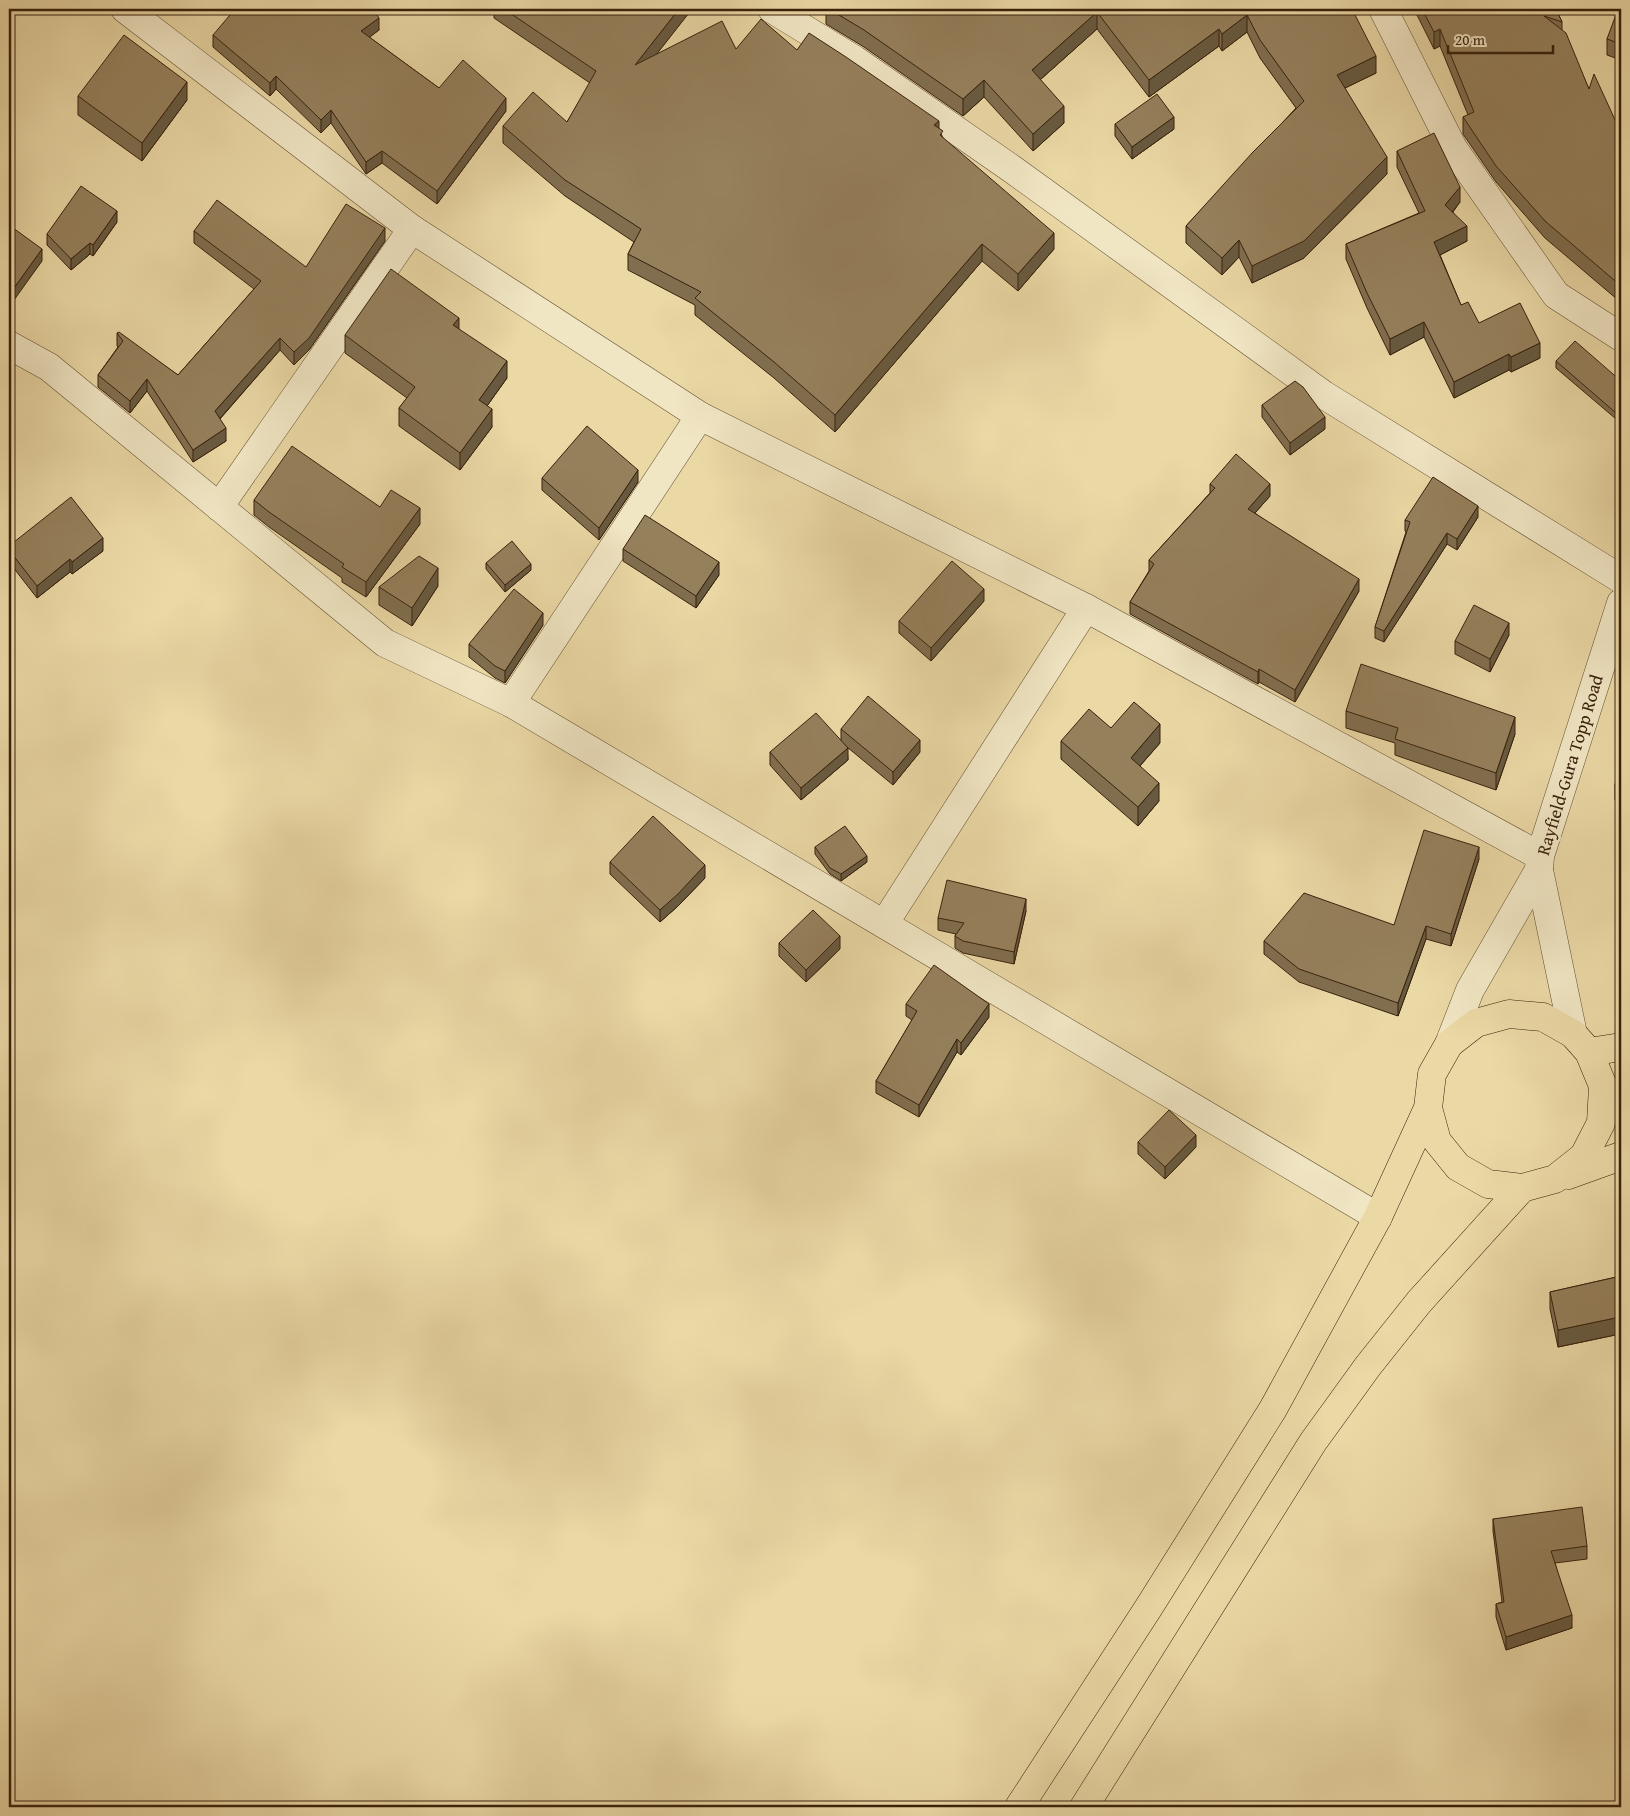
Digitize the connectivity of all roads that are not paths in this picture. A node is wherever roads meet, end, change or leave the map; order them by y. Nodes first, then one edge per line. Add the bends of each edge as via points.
1 (125, 9) edge
2 (772, 9) edge
3 (1383, 9) edge
4 (412, 229) junction
5 (1621, 337) edge
6 (9, 345) edge
7 (700, 416) junction
8 (219, 507) junction
9 (1621, 579) edge
10 (1086, 608) junction
11 (1619, 615) edge
12 (511, 703) junction
13 (1539, 863) junction
14 (884, 924) junction
15 (1581, 1043) junction
16 (1449, 1044) junction
17 (1621, 1046) edge
18 (1428, 1108) junction
19 (1621, 1156) edge
20 (1555, 1179) junction
21 (1522, 1188) junction
22 (1378, 1217) junction
23 (1019, 1807) edge
24 (1084, 1807) edge

1 - 4 street
2 - 9 street via 855,60 1012,169 1324,395
3 - 5 street via 1453,148 1556,295
4 - 7 street
4 - 8 street
6 - 8 street via 49,367
7 - 10 street
7 - 12 street
8 - 12 street via 385,643
10 - 13 street
10 - 14 street
11 - 13 street, Rayfield-Gura Topp Road
12 - 14 street
13 - 15 street
13 - 16 street, Rayfield-Gura Topp Road via 1470,990
14 - 22 street
15 - 16 main road via 1543,1017 1509,1014 1476,1023
15 - 17 main road
15 - 20 main road via 1603,1086 1601,1123 1584,1156
16 - 18 main road via 1432,1074
18 - 21 main road via 1437,1141 1458,1167 1488,1184
18 - 22 main road
19 - 20 main road
20 - 21 main road
21 - 24 main road via 1419,1302 1319,1435
22 - 23 main road via 1273,1409

